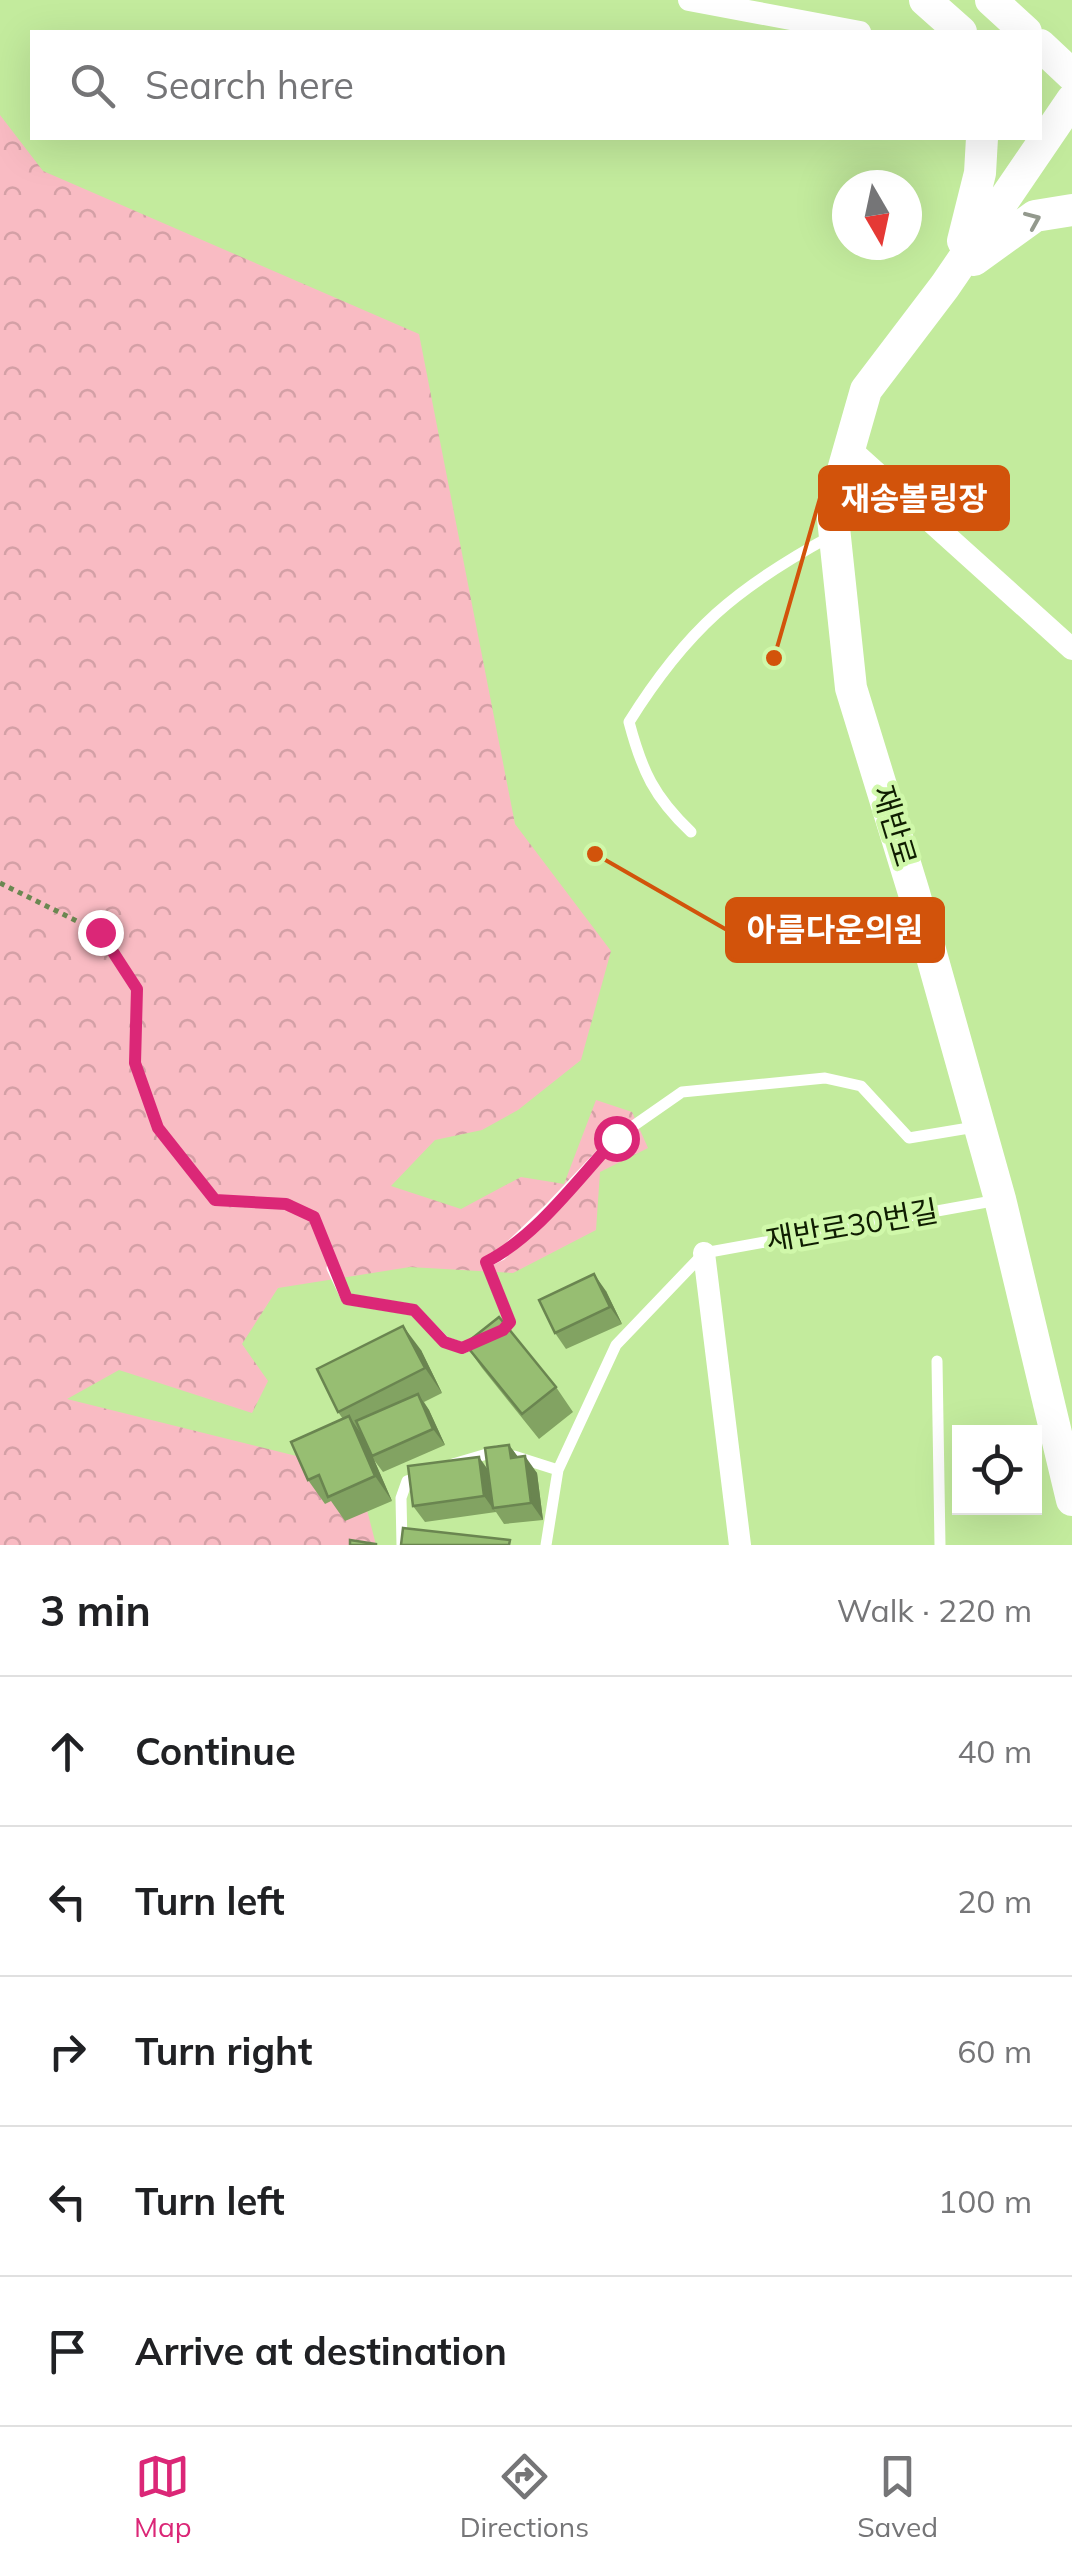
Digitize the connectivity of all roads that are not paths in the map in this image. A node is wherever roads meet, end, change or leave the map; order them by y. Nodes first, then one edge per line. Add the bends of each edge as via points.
1 (689, 0) edge
2 (926, 0) edge
3 (991, 0) edge
4 (849, 30) edge
5 (958, 30) edge
6 (1024, 30) edge
7 (1042, 47) edge
8 (1072, 75) edge
9 (1061, 110) edge
10 (1042, 139) edge
11 (982, 140) edge
12 (1041, 140) edge
13 (1072, 210) edge
14 (945, 286) junction
15 (849, 448) junction
16 (835, 534) junction
17 (1072, 649) edge
18 (691, 832) dead end
19 (979, 1126) junction
20 (1000, 1200) junction
21 (704, 1253) junction
22 (332, 1268) road end
23 (938, 1362) dead end
24 (558, 1470) junction
25 (1072, 1500) edge
26 (402, 1545) edge
27 (546, 1545) edge
28 (740, 1545) edge
29 (940, 1545) edge

1 - 4 street
2 - 5 main road
3 - 6 main road
7 - 8 main road
9 - 10 main road, 재반로
11 - 14 main road, 재반로 via 970,222
12 - 14 main road, 재반로
14 -> 13 main road via 1001,236 1035,216
14 - 15 main road, 재반로 via 866,390
15 - 16 main road, 재반로 via 832,509
15 - 17 street
16 - 18 lane via 761,574 703,622 629,722 641,766 662,805
16 - 19 main road, 재반로 via 851,688
19 - 20 main road, 재반로
19 - 22 lane via 908,1138 861,1086 825,1078 682,1092 616,1138 514,1243 486,1262 510,1322 462,1348 444,1342 414,1310 347,1299
20 - 21 lane, 재반로30번길
20 - 25 main road, 재반로
21 - 24 lane via 616,1345
21 - 28 street
23 - 29 lane
24 - 26 lane via 492,1449 406,1481
24 - 27 lane

